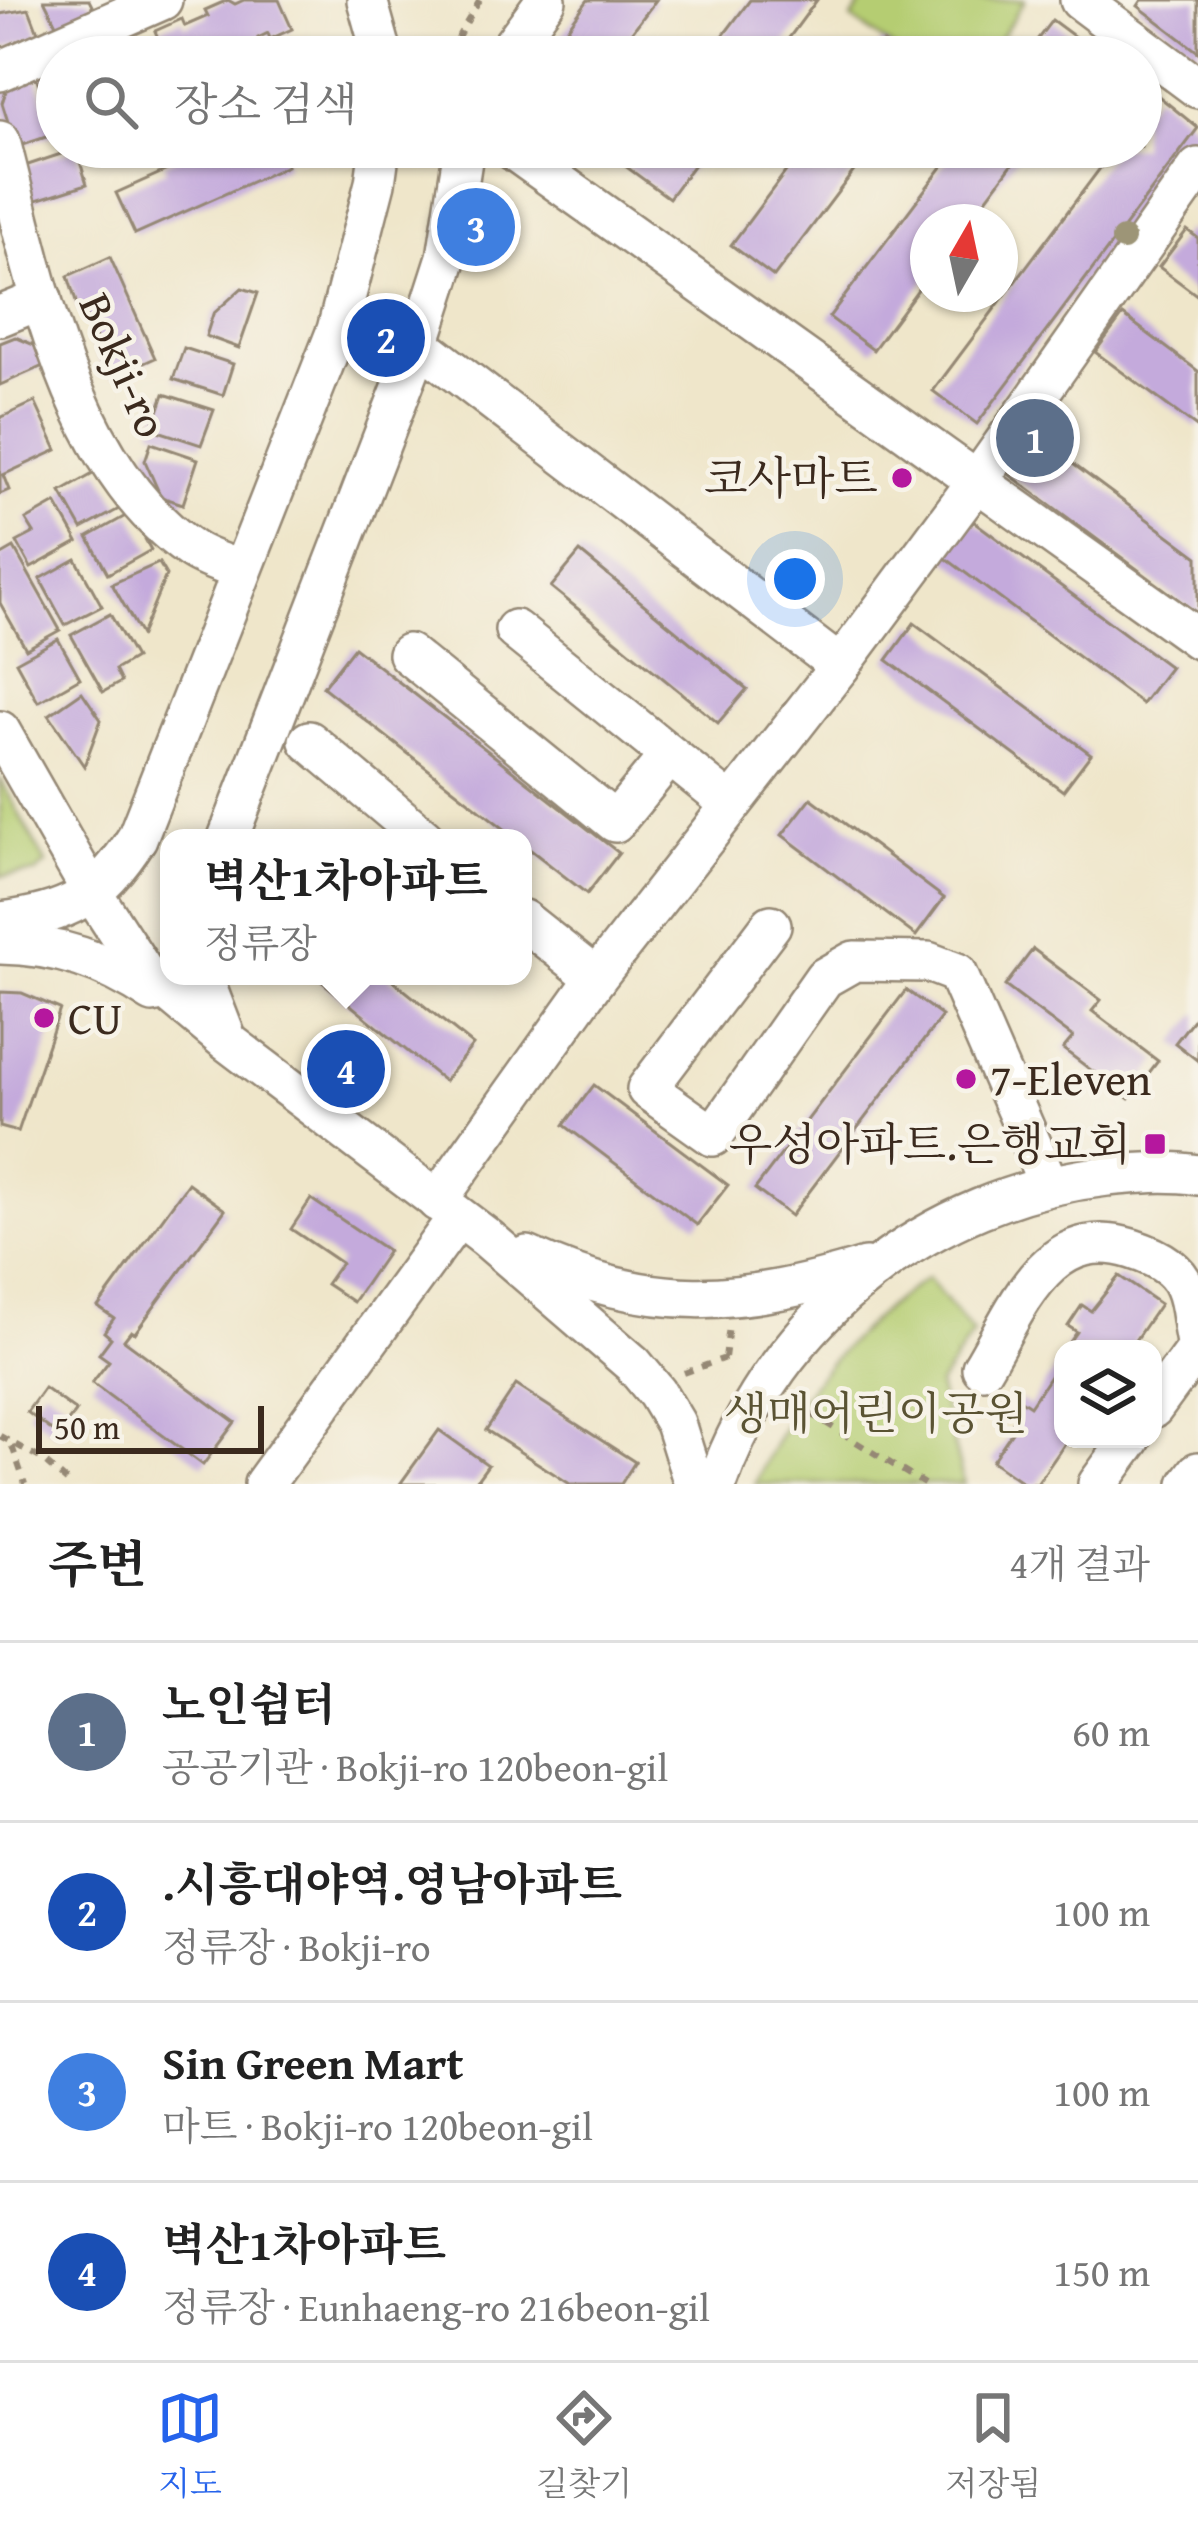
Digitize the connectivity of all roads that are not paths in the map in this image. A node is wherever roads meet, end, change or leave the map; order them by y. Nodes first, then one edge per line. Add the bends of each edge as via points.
1 (162, 0) edge
2 (367, 0) edge
3 (546, 0) edge
4 (1079, 0) edge
5 (80, 36) edge
6 (376, 36) edge
7 (519, 36) edge
8 (1128, 36) edge
9 (36, 55) edge
10 (1162, 61) edge
11 (0, 71) edge
12 (1198, 88) edge
13 (0, 141) edge
14 (375, 168) edge
15 (461, 168) edge
16 (539, 168) edge
17 (1198, 168) edge
18 (42, 299) junction
19 (0, 316) edge
20 (419, 344) junction
21 (978, 480) junction
22 (241, 571) junction
23 (515, 630) dead end
24 (1198, 639) edge
25 (408, 654) dead end
26 (840, 665) junction
27 (0, 730) edge
28 (309, 740) dead end
29 (669, 756) junction
30 (729, 803) junction
31 (232, 829) edge
32 (413, 829) edge
33 (92, 892) junction
34 (0, 922) edge
35 (771, 926) dead end
36 (532, 927) edge
37 (0, 944) edge
38 (596, 978) junction
39 (206, 985) edge
40 (228, 1042) junction
41 (1198, 1175) edge
42 (1049, 1185) junction
43 (461, 1219) junction
44 (882, 1263) junction
45 (1197, 1348) edge
46 (982, 1368) dead end
47 (1162, 1396) edge
48 (1126, 1448) edge
49 (1198, 1472) edge
50 (1110, 1480) edge
51 (263, 1484) edge
52 (694, 1484) edge
53 (717, 1484) edge
54 (1190, 1484) edge

1 - 5 street
2 - 6 street
3 - 7 street
4 - 8 street
9 - 11 street
10 - 12 street
13 - 18 street, Bokji-ro
14 - 22 street via 337,330
15 - 20 street via 447,257
16 - 21 street
17 - 21 street
18 - 19 street
18 - 22 street, Bokji-ro via 85,417 133,495 192,550
20 - 26 street
20 - 31 street
21 - 24 street
21 - 26 street
22 - 33 street via 155,799 118,867
23 - 29 street
25 - 29 street via 614,822
26 - 30 street
27 - 33 street
28 - 32 street
29 - 30 street
30 - 38 street
33 - 34 street via 43,917
33 - 40 street via 143,971
35 - 42 street via 646,1089 713,1136 824,978 854,961 928,962 957,973
36 - 38 street
37 - 40 street via 77,953
38 - 43 street
39 - 40 street
40 - 43 street
41 - 42 street via 1155,1171
42 - 44 street via 964,1216
43 - 44 street via 565,1274 708,1300 775,1292
43 - 51 street
43 - 52 street via 646,1378 675,1423
44 - 53 street via 826,1310 765,1385
45 - 46 street via 1174,1271 1127,1247 1085,1244 1043,1269
45 - 47 street
48 - 50 street
49 - 54 street

